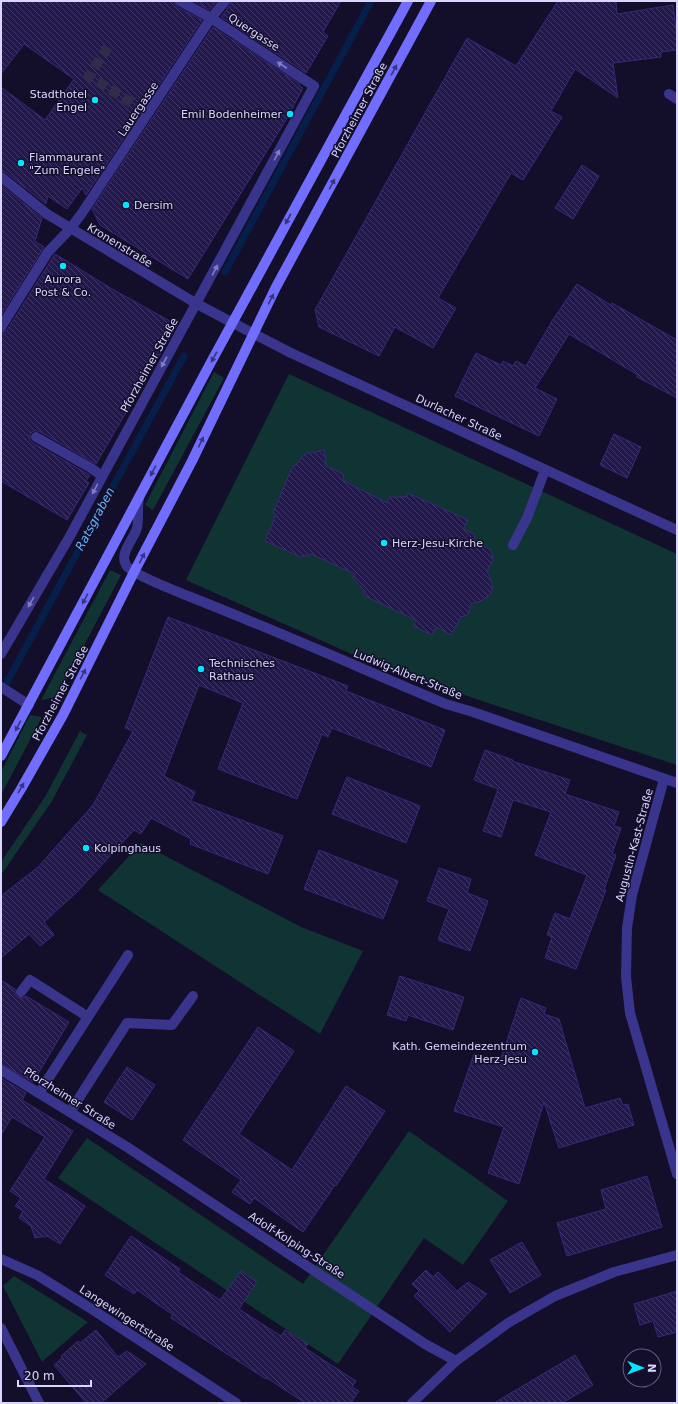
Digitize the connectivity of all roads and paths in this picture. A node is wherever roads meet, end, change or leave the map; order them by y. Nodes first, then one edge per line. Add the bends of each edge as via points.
1 (180, 1) edge
2 (225, 1) edge
3 (408, 1) edge
4 (431, 1) edge
5 (211, 18) junction
6 (314, 86) joint
7 (1, 177) edge
8 (70, 229) junction
9 (196, 304) junction
10 (233, 323) junction
11 (1, 327) edge
12 (253, 334) junction
13 (36, 437) dead end
14 (545, 470) junction
15 (102, 476) junction
16 (139, 496) junction
17 (677, 530) edge
18 (513, 545) dead end
19 (134, 572) junction
20 (1, 654) edge
21 (1, 687) edge
22 (29, 704) junction
23 (1, 756) edge
24 (664, 779) junction
25 (677, 783) edge
26 (1, 822) edge
27 (128, 955) dead end
28 (21, 992) dead end
29 (193, 996) dead end
30 (88, 1017) junction
31 (1, 1070) edge
32 (39, 1092) junction
33 (70, 1112) junction
34 (127, 1148) joint
35 (677, 1174) edge
36 (677, 1255) edge
37 (1, 1259) edge
38 (1, 1328) edge
39 (456, 1361) junction
40 (39, 1403) edge
41 (236, 1403) edge
42 (412, 1403) edge

1 - 5 street, Quergasse
2 - 5 street, Lauergasse
3 -> 10 main road, Pforzheimer Straße
12 -> 4 main road, Pforzheimer Straße
6 -> 5 street, Quergasse
5 - 8 street, Lauergasse via 140,128
9 -> 6 street, Pforzheimer Straße
7 - 8 street, Kronenstraße
8 - 9 street, Kronenstraße
8 - 11 street, Lauergasse via 48,252
9 - 10 street, Kronenstraße
9 -> 15 street, Pforzheimer Straße
10 - 12 street, Durlacher Straße
10 -> 16 main road, Pforzheimer Straße
12 - 14 street, Durlacher Straße via 291,354
19 -> 12 main road, Pforzheimer Straße via 192,461
13 - 15 street
14 - 17 street, Durlacher Straße
14 - 18 street
15 -> 20 street, Pforzheimer Straße
16 - 19 street, Pforzheimer Straße via 137,529 125,552 124,561
16 -> 22 main road, Pforzheimer Straße via 90,581 65,639
19 - 24 street, Ludwig-Albert-Straße via 446,704
26 -> 19 main road, Pforzheimer Straße via 63,715
21 - 22 street
22 -> 23 main road, Pforzheimer Straße
24 - 25 street, Ludwig-Albert-Straße
24 - 35 street, Augustin-Kast-Straße via 632,895 626,928 626,977 630,1013
27 - 30 street
28 - 30 street via 30,980
29 - 33 street via 172,1025 127,1024
30 - 32 street
31 - 32 street, Pforzheimer Straße
32 - 33 street, Pforzheimer Straße
33 - 34 street, Pforzheimer Straße
34 - 39 street, Adolf-Kolping-Straße via 425,1344
36 - 39 street via 614,1272 555,1296 508,1323
37 - 41 street, Langewingertstraße via 37,1275
38 - 40 street
39 - 42 street

